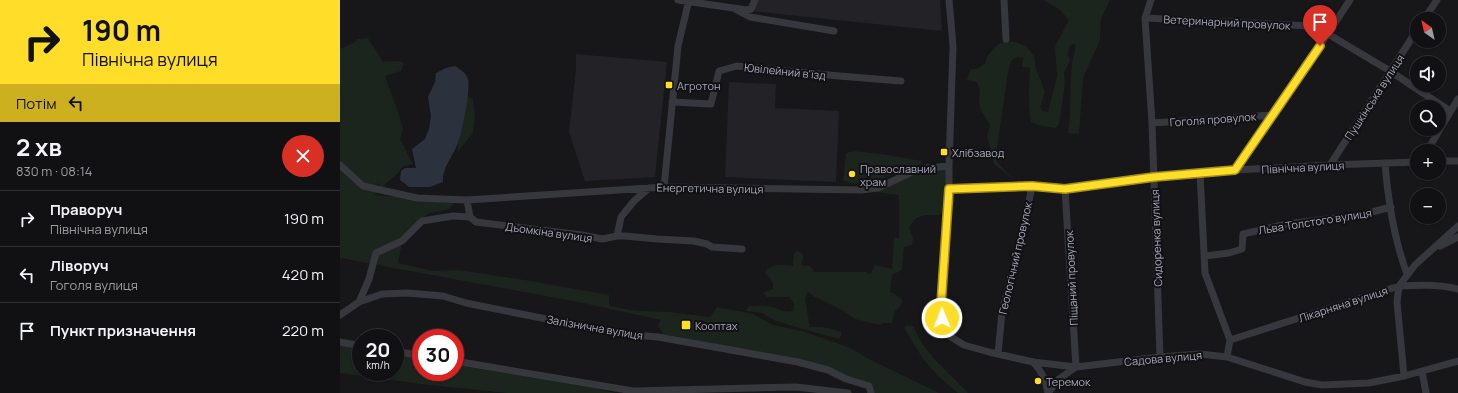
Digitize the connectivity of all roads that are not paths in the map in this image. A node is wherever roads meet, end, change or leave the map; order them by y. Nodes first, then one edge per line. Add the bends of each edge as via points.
1 (678, 0) edge
2 (756, 0) edge
3 (949, 0) edge
4 (1004, 0) edge
5 (1151, 0) edge
6 (1350, 0) edge
7 (1437, 0) edge
8 (688, 1) edge
9 (735, 9) junction
10 (1429, 12) edge
11 (1146, 18) junction
12 (1333, 27) junction
13 (834, 30) dead end
14 (1328, 34) junction
15 (1006, 39) dead end
16 (1410, 41) edge
17 (1390, 71) junction
18 (901, 81) dead end
19 (1458, 99) edge
20 (672, 102) junction
21 (1450, 111) junction
22 (1274, 115) junction
23 (1152, 123) junction
24 (1430, 144) edge
25 (1458, 161) edge
26 (1410, 162) edge
27 (1446, 162) edge
28 (1385, 163) junction
29 (340, 164) edge
30 (1330, 165) junction
31 (949, 166) junction
32 (1235, 170) junction
33 (1200, 173) junction
34 (1154, 177) junction
35 (1032, 186) junction
36 (664, 187) junction
37 (649, 188) junction
38 (949, 189) junction
39 (1065, 189) junction
40 (467, 200) junction
41 (1391, 207) junction
42 (470, 217) junction
43 (1458, 226) edge
44 (617, 236) junction
45 (1458, 237) edge
46 (742, 249) dead end
47 (1433, 250) junction
48 (1205, 256) junction
49 (1407, 274) junction
50 (1399, 286) junction
51 (1458, 289) edge
52 (359, 302) junction
53 (340, 315) edge
54 (340, 335) edge
55 (1230, 340) junction
56 (343, 343) edge
57 (998, 354) junction
58 (1160, 357) junction
59 (1227, 357) junction
60 (1458, 361) edge
61 (1033, 362) junction
62 (464, 363) edge
63 (1076, 367) junction
64 (1422, 371) junction
65 (1404, 376) junction
66 (765, 391) edge
67 (848, 393) edge
68 (871, 393) edge
69 (1048, 393) edge
70 (1426, 393) edge

1 - 8 street
2 - 9 street via 751,9
3 - 31 street via 953,46
4 - 15 street
5 - 11 street, Сидоренка вулиця
6 - 12 street
7 - 10 street
8 - 9 street
8 - 20 street via 678,46
9 - 13 street via 750,17
11 - 12 street, Ветеринарний провулок
11 - 23 street, Сидоренка вулиця
12 - 14 street
14 - 17 street
14 - 22 street
16 - 17 street, Пушкінська вулиця
17 - 21 street
17 - 30 street, Пушкінська вулиця
18 - 20 street, Ювілейний в'їзд via 737,66 719,71 711,104
19 - 21 street
20 - 36 street
21 - 24 street
22 - 23 street, Гоголя провулок
22 - 32 street
23 - 34 street, Сидоренка вулиця
25 - 27 street
26 - 28 street, Північна вулиця
28 - 30 street, Північна вулиця
28 - 41 street
29 - 40 street, Енергетична вулиця via 363,186 417,198
30 - 32 street, Північна вулиця
31 - 36 street, Енергетична вулиця via 919,170 878,188 861,190
31 - 38 street
32 - 33 street, Північна вулиця
33 - 34 street, Північна вулиця
33 - 48 street
34 - 39 street, Північна вулиця
34 - 58 street, Сидоренка вулиця
35 - 38 street, Північна вулиця
35 - 39 street, Північна вулиця
35 - 57 street, Геологічний провулок via 1002,312
36 - 37 street, Енергетична вулиця
37 - 40 street, Енергетична вулиця
37 - 44 street via 622,217
38 - 57 street, Садова вулиця via 941,305 943,326 951,337 964,345
39 - 63 street, Піщаний провулок
40 - 42 street
41 - 48 street, Льва Толстого вулиця via 1361,215 1287,224 1243,234 1242,249
41 - 49 street via 1400,254
42 - 44 street, Дьомкіна вулиця via 476,222 602,239
42 - 52 street, Дьомкіна вулиця via 453,216 422,221 402,241 376,253
43 - 47 street, Лікарняна вулиця
44 - 46 street, Дьомкіна вулиця via 694,241 712,247
45 - 47 street
47 - 49 street, Лікарняна вулиця
48 - 55 street via 1205,273
49 - 50 street, Лікарняна вулиця
50 - 51 street via 1447,286
50 - 55 street, Лікарняна вулиця
50 - 65 street via 1397,302
52 - 53 street, Залізнична вулиця
52 - 68 street, Залізнична вулиця via 382,294 443,296 466,303 622,334 658,337 798,362 828,370 869,386
54 - 56 street
55 - 59 street
57 - 61 street, Садова вулиця
58 - 59 street, Садова вулиця via 1200,354
58 - 63 street, Садова вулиця
59 - 65 street, Садова вулиця via 1322,385 1369,383
60 - 64 street, Садова вулиця
61 - 63 street, Садова вулиця
61 - 69 street via 1047,381
62 - 66 street via 633,391
63 - 69 street via 1059,379
64 - 65 street, Садова вулиця
64 - 70 street
66 - 67 street via 796,387

